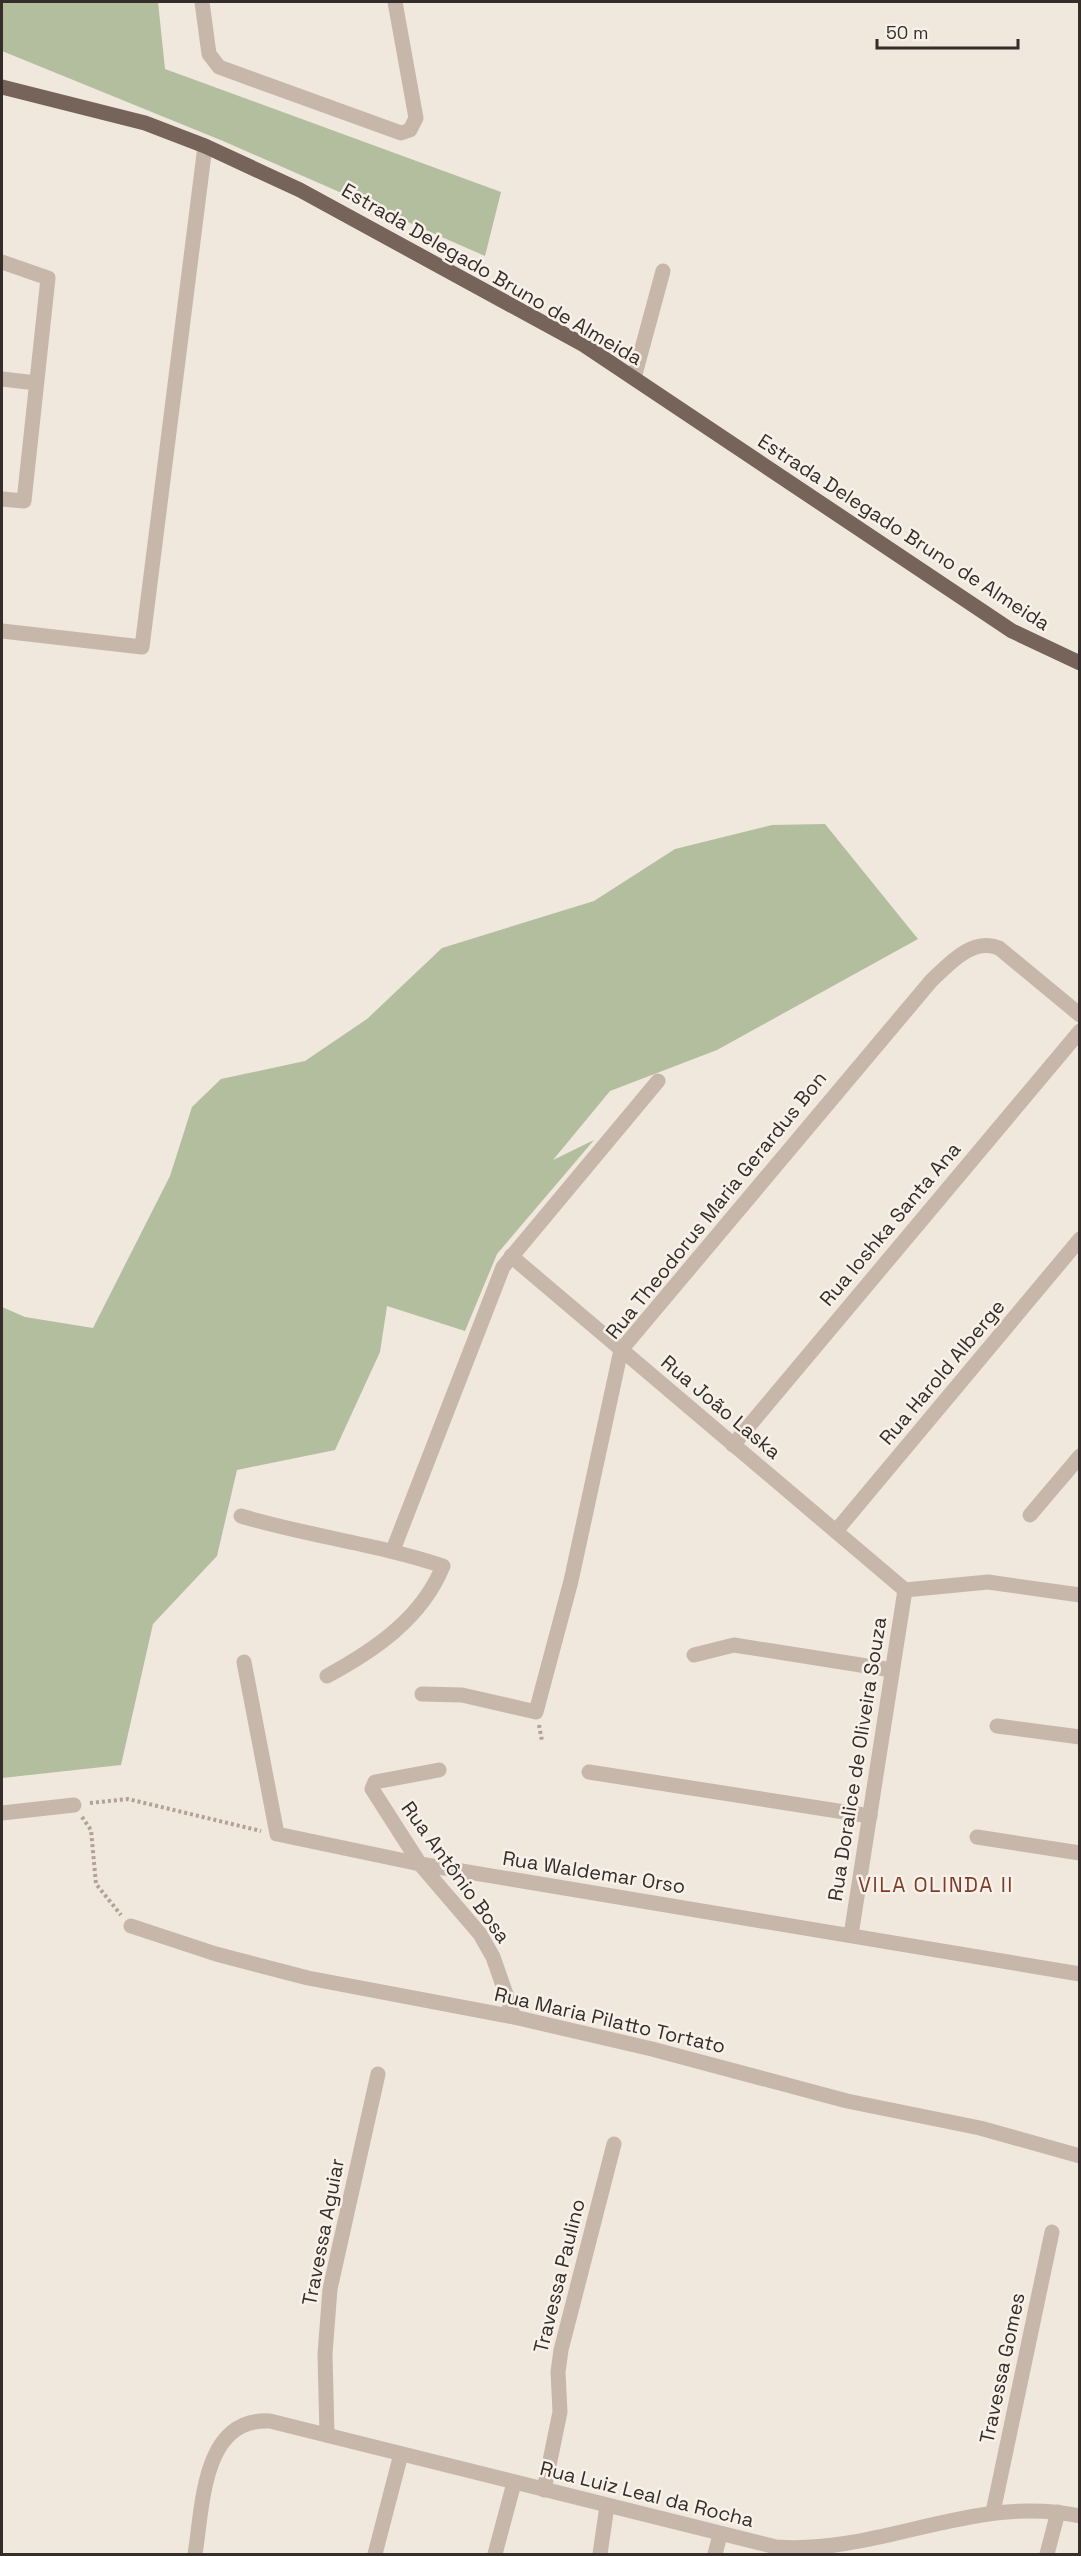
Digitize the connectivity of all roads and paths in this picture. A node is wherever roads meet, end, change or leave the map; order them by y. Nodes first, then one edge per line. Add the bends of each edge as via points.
1 (202, 2) edge
2 (395, 2) edge
3 (2, 87) edge
4 (205, 146) junction
5 (2, 262) edge
6 (663, 271) dead end
7 (634, 378) junction
8 (2, 379) edge
9 (36, 383) junction
10 (2, 499) edge
11 (2, 631) edge
12 (1080, 663) edge
13 (1080, 1016) edge
14 (1080, 1031) edge
15 (658, 1081) dead end
16 (1080, 1239) edge
17 (511, 1256) junction
18 (621, 1350) junction
19 (733, 1444) junction
20 (1080, 1456) edge
21 (1030, 1515) dead end
22 (241, 1516) dead end
23 (836, 1531) junction
24 (393, 1550) junction
25 (905, 1590) junction
26 (1080, 1595) edge
27 (694, 1655) dead end
28 (244, 1662) dead end
29 (892, 1670) junction
30 (327, 1677) dead end
31 (422, 1694) dead end
32 (997, 1726) dead end
33 (1080, 1737) edge
34 (439, 1770) dead end
35 (589, 1772) dead end
36 (74, 1805) joint
37 (2, 1813) edge
38 (870, 1816) junction
39 (91, 1830) dead end
40 (277, 1834) junction
41 (977, 1837) dead end
42 (1080, 1853) edge
43 (420, 1864) junction
44 (130, 1926) joint
45 (851, 1935) junction
46 (1080, 1974) edge
47 (514, 2017) junction
48 (378, 2074) dead end
49 (614, 2144) dead end
50 (1080, 2156) edge
51 (1052, 2232) dead end
52 (327, 2435) junction
53 (402, 2454) junction
54 (514, 2483) junction
55 (544, 2490) junction
56 (607, 2506) junction
57 (993, 2512) junction
58 (1058, 2512) junction
59 (1080, 2516) edge
60 (720, 2535) junction
61 (792, 2552) edge
62 (195, 2554) edge
63 (375, 2554) edge
64 (495, 2554) edge
65 (600, 2554) edge
66 (715, 2554) edge
67 (1047, 2554) edge

1 - 2 street via 209,54 219,67 401,133 410,130 416,118
3 - 4 main road, Estrada Delegado Bruno de Almeida via 145,123
4 - 7 main road, Estrada Delegado Bruno de Almeida via 300,190 472,283 584,345
4 - 11 street via 142,647
5 - 9 street via 48,278
6 - 7 street
7 - 12 main road, Estrada Delegado Bruno de Almeida via 1012,631
8 - 9 street
9 - 10 street via 24,501
13 - 18 street, Rua Theodorus Maria Gerardus Bon via 999,948 981,945 957,957 915,998
14 - 19 street, Rua Ioshka Santa Ana
15 - 17 street
16 - 23 street, Rua Harold Alberge
17 - 18 street, Rua João Laska
17 - 24 street via 499,1276
18 - 19 street, Rua João Laska
18 - 31 street, Rua Theodorus Maria Gerardus Bon via 571,1581 536,1712 462,1695
19 - 23 street, Rua João Laska
20 - 21 street
22 - 24 street via 288,1530
23 - 25 street, Rua João Laska
24 - 30 street via 443,1566 437,1581 398,1628
25 - 26 street via 988,1582
25 - 29 street, Rua Doralice de Oliveira Souza
27 - 29 street via 734,1645
28 - 40 street
29 - 38 street, Rua Doralice de Oliveira Souza
32 - 33 street
34 - 43 street, Rua Antônio Bosa via 372,1785
35 - 38 street
36 - 37 street
36 - 40 path via 128,1798
38 - 45 street, Rua Doralice de Oliveira Souza
39 - 44 path via 96,1884
40 - 43 street, Rua Waldemar Orso
41 - 42 street
43 - 45 street, Rua Waldemar Orso
43 - 47 street, Rua Antônio Bosa via 480,1934 494,1957
44 - 47 street, Rua Maria Pilatto Tortato via 308,1978
45 - 46 street, Rua Waldemar Orso
47 - 50 street, Rua Maria Pilatto Tortato via 673,2054 847,2101 980,2128
48 - 52 street, Travessa Aguiar via 330,2289 325,2354
49 - 55 street, Travessa Paulino via 561,2350 561,2412
51 - 57 street, Travessa Gomes
52 - 53 street, Rua Luiz Leal da Rocha
52 - 62 street, Rua Luiz Leal da Rocha via 270,2421 241,2425 219,2447 210,2465
53 - 54 street, Rua Luiz Leal da Rocha
53 - 63 street
54 - 55 street, Rua Luiz Leal da Rocha
54 - 64 street
55 - 56 street, Rua Luiz Leal da Rocha
56 - 60 street, Rua Luiz Leal da Rocha
56 - 65 street
57 - 58 street, Rua Luiz Leal da Rocha
57 - 61 street, Rua Luiz Leal da Rocha
58 - 59 street, Rua Luiz Leal da Rocha
58 - 67 street
60 - 61 street, Rua Luiz Leal da Rocha
60 - 66 street

